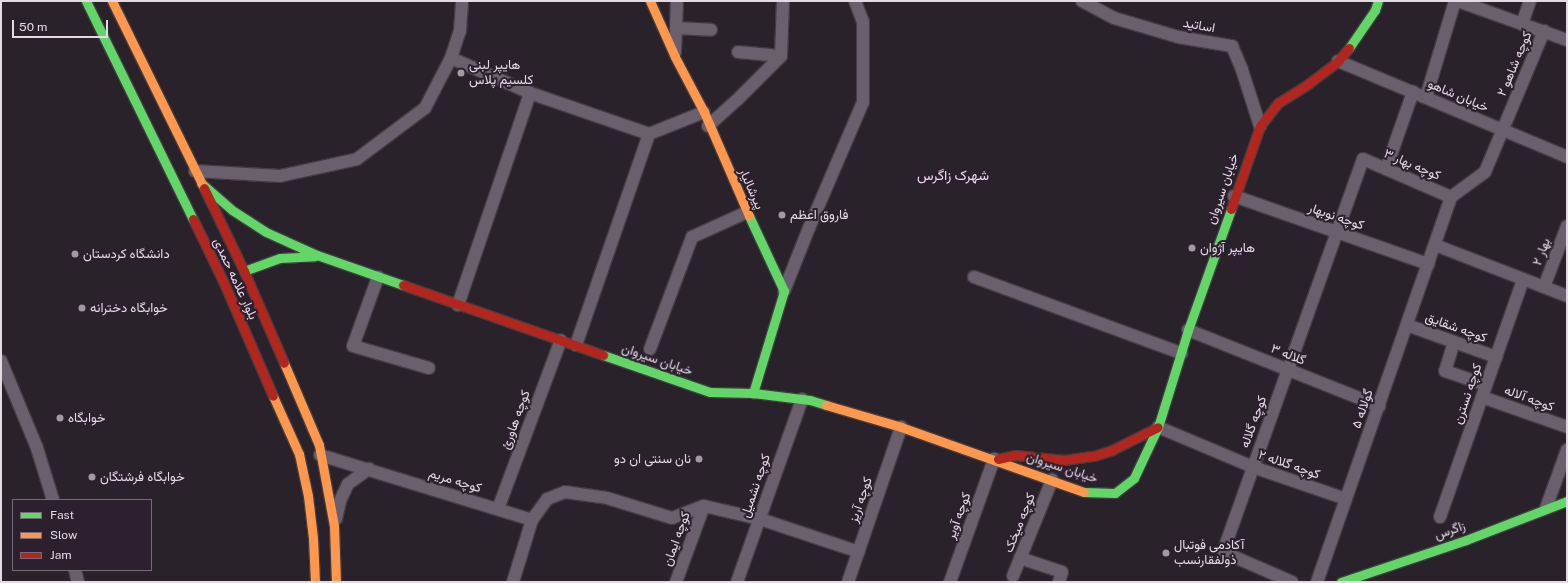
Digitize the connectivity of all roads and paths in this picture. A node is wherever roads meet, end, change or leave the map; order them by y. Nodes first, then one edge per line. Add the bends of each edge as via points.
1 (86, 1) edge
2 (112, 1) edge
3 (462, 1) edge
4 (650, 1) edge
5 (677, 1) edge
6 (783, 1) edge
7 (855, 1) edge
8 (1082, 1) edge
9 (1378, 1) edge
10 (1455, 1) edge
11 (1458, 1) edge
12 (1530, 1) edge
13 (1522, 24) junction
14 (676, 28) junction
15 (711, 30) dead end
16 (1544, 32) junction
17 (1567, 40) edge
18 (738, 52) dead end
19 (780, 56) junction
20 (674, 57) junction
21 (451, 58) junction
22 (1338, 61) junction
23 (1413, 92) junction
24 (530, 93) junction
25 (1426, 98) junction
26 (704, 112) junction
27 (708, 126) junction
28 (1260, 126) junction
29 (1502, 130) junction
30 (649, 134) junction
31 (1567, 157) edge
32 (1363, 159) joint
33 (1386, 169) junction
34 (195, 171) junction
35 (201, 183) junction
36 (1234, 196) junction
37 (1451, 197) junction
38 (747, 212) junction
39 (1567, 226) edge
40 (1337, 232) junction
41 (1435, 245) junction
42 (317, 255) junction
43 (1428, 264) junction
44 (244, 271) junction
45 (378, 276) junction
46 (974, 277) dead end
47 (1522, 280) junction
48 (1544, 287) junction
49 (784, 291) junction
50 (1567, 296) edge
51 (458, 305) junction
52 (1407, 325) junction
53 (1188, 330) junction
54 (561, 340) junction
55 (1454, 342) junction
56 (576, 345) junction
57 (650, 349) dead end
58 (1181, 353) junction
59 (1496, 357) junction
60 (1, 361) edge
61 (429, 368) dead end
62 (1288, 370) junction
63 (1484, 391) junction
64 (753, 393) junction
65 (802, 399) junction
66 (1378, 406) junction
67 (901, 427) junction
68 (1158, 427) junction
69 (1567, 428) edge
70 (1567, 450) edge
71 (320, 455) junction
72 (994, 459) junction
73 (1253, 467) junction
74 (369, 469) junction
75 (1052, 480) junction
76 (53, 499) edge
77 (1346, 499) junction
78 (1567, 501) edge
79 (704, 506) junction
80 (1546, 508) junction
81 (498, 509) junction
82 (1440, 517) dead end
83 (760, 519) junction
84 (532, 520) junction
85 (334, 526) junction
86 (859, 552) junction
87 (1020, 558) junction
88 (74, 571) edge
89 (1012, 576) dead end
90 (78, 582) edge
91 (315, 582) edge
92 (336, 582) edge
93 (513, 582) edge
94 (676, 582) edge
95 (737, 582) edge
96 (848, 582) edge
97 (950, 582) edge
98 (1059, 582) edge
99 (1292, 582) edge
100 (1317, 582) edge
101 (1341, 582) edge

1 - 91 street, بلوار علامه حمدی via 223,281 299,454 308,496
2 - 34 street, بلوار علامه حمدی
3 - 21 street via 460,31
4 - 20 street, پیرشالیار
5 - 14 street
6 - 19 street
7 - 49 street via 863,22 863,102 808,228
8 - 28 street, اساتید via 1114,18 1164,33 1232,46
9 - 22 street, خیابان سیروان via 1358,37
10 - 25 street
11 - 13 street
12 - 13 street
13 - 16 street
14 - 15 street
14 - 20 street
16 - 17 street
16 - 29 street, کوچه شاهو ۲
18 - 19 street
19 - 27 street
20 - 26 street, پیرشالیار
21 - 24 street
21 - 34 street via 425,108 357,160 280,176
22 - 23 street, خیابان شاهو
22 - 28 street, خیابان سیروان via 1278,103
23 - 25 street, خیابان شاهو
23 - 33 street
24 - 30 street
24 - 51 street
25 - 29 street, خیابان شاهو
26 - 27 street, پیرشالیار
26 - 30 street
27 - 38 street, پیرشالیار
28 - 36 street, خیابان سیروان
29 - 31 street, خیابان شاهو
29 - 37 street, کوچه شاهو ۲ via 1485,172
30 - 56 street
32 - 33 street, کوچه بهار ۳
32 - 40 street, کوچه گلاله
33 - 37 street, کوچه بهار ۳
34 - 35 street, بلوار علامه حمدی
35 - 42 street, خیابان سیروان via 232,210 266,232
35 - 44 street, بلوار علامه حمدی
36 - 40 street, کوچه نوبهار
36 - 53 street, خیابان سیروان
37 - 41 street, گولاله ۵
38 - 49 street, پیرشالیار
38 - 57 street via 692,237
39 - 48 street, بهار ۲
40 - 43 street, کوچه نوبهار
40 - 62 street, کوچه گلاله
41 - 43 street, گولاله ۵
41 - 47 street
42 - 44 street via 280,258
42 - 45 street, خیابان سیروان
43 - 52 street, گولاله ۵
44 - 71 street, بلوار علامه حمدی via 305,410
45 - 51 street, خیابان سیروان
45 - 61 street via 353,346
46 - 58 street
47 - 48 street
47 - 59 street, کوچه نسترن
48 - 50 street
49 - 64 street
51 - 54 street, خیابان سیروان
52 - 55 street, کوچه شقایق
52 - 66 street, گولاله ۵
53 - 58 street, خیابان سیروان
53 - 62 street, گلاله ۳
54 - 56 street, خیابان سیروان
54 - 81 street, کوچه هاورئ
55 - 59 street, کوچه شقایق
55 - 63 street, کوچه آلاله via 1445,371
56 - 64 street, خیابان سیروان via 710,392
58 - 68 street, خیابان سیروان
59 - 63 street, کوچه نسترن
60 - 76 street via 37,448
62 - 66 street, گلاله ۳
62 - 73 street, کوچه گلاله
63 - 69 street, کوچه آلاله
63 - 82 street, کوچه نسترن
64 - 65 street, خیابان سیروان
65 - 67 street, خیابان سیروان
65 - 83 street, کوچه نشمیل
66 - 77 street, گولاله ۵
67 - 72 street, خیابان سیروان
67 - 86 street, کوچه آریز
68 - 72 street, خیابان سیروان via 1094,456 1064,460 1015,456
68 - 73 street, کوچه گلاله ۲
68 - 75 street, خیابان سیروان via 1134,478 1115,494 1085,492
70 - 80 street
71 - 74 street, کوچه مریم
71 - 85 street, بلوار علامه حمدی
72 - 75 street, خیابان سیروان
72 - 97 street, کوچه آویر
73 - 77 street, کوچه گلاله ۲
73 - 99 street, کوچه گلاله via 1223,552
74 - 81 street, کوچه مریم
74 - 85 street via 348,484
75 - 87 street, کوچه میخک
77 - 100 street, گولاله ۵
78 - 80 street, زاگرس
79 - 83 street
79 - 84 street via 672,518 607,498 565,492 547,499
79 - 94 street, کوچه ایمان
80 - 101 street, زاگرس via 1466,540
81 - 84 street, کوچه مریم
83 - 86 street
83 - 95 street, کوچه نشمیل
84 - 93 street
85 - 92 street, بلوار علامه حمدی
86 - 96 street, کوچه آریز
87 - 89 street, کوچه میخک
87 - 98 street via 1062,572
88 - 90 street

